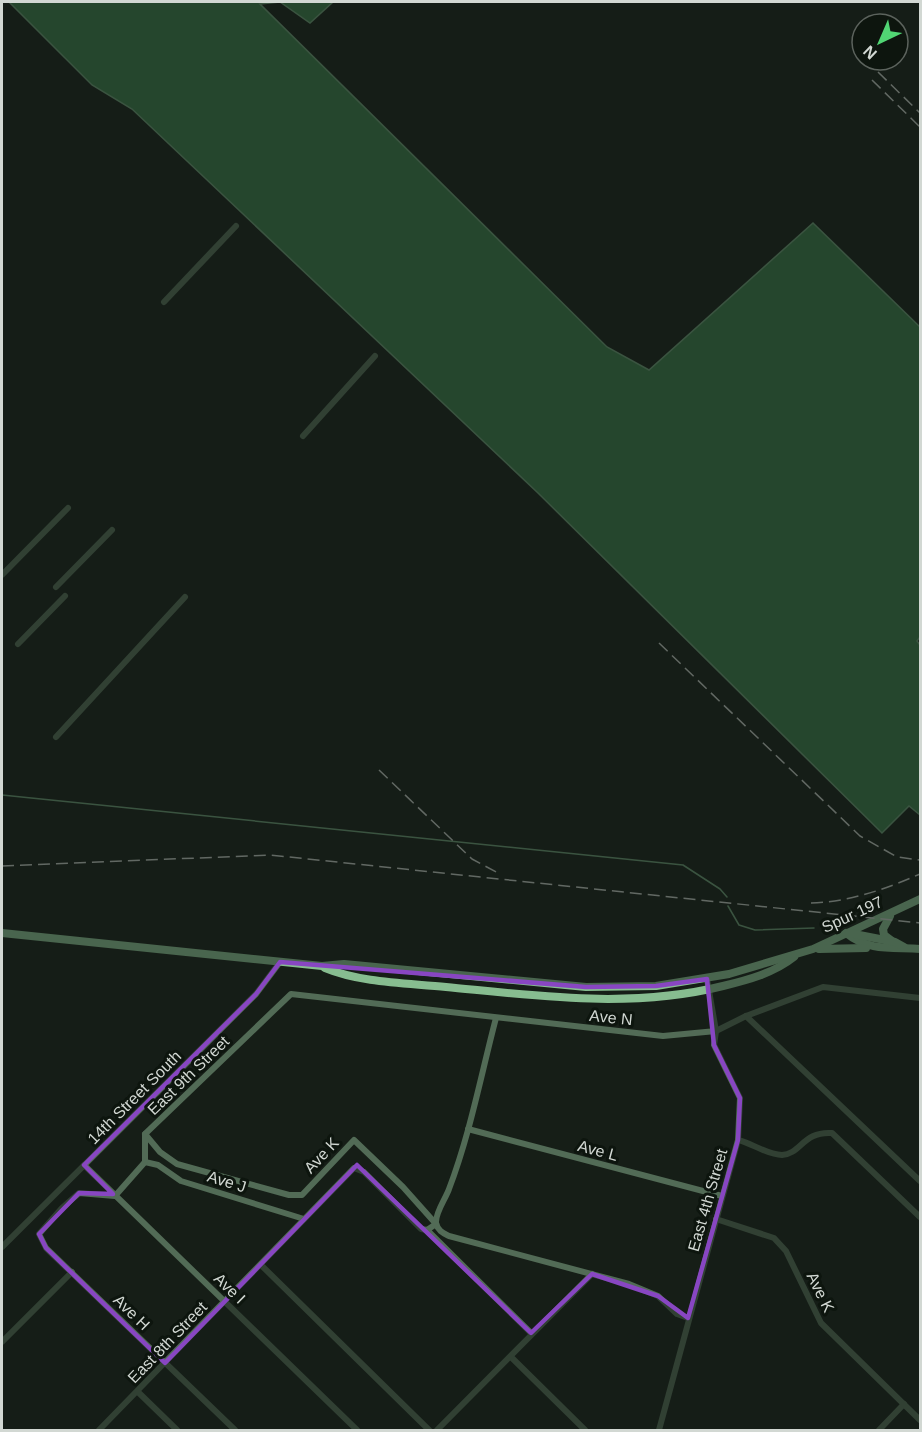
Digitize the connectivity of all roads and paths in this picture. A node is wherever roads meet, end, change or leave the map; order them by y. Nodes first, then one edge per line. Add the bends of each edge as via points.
1 (236, 226) dead end
2 (164, 302) dead end
3 (375, 356) dead end
4 (303, 436) dead end
5 (68, 508) dead end
6 (112, 530) dead end
7 (2, 574) edge
8 (56, 587) dead end
9 (65, 596) dead end
10 (184, 597) dead end
11 (18, 644) dead end
12 (56, 737) dead end
13 (921, 900) edge
14 (895, 911) junction
15 (2, 933) edge
16 (846, 933) junction
17 (895, 942) junction
18 (903, 947) junction
19 (876, 948) junction
20 (813, 949) junction
21 (921, 949) edge
22 (796, 956) junction
23 (280, 962) junction
24 (322, 966) junction
25 (706, 979) junction
26 (708, 990) junction
27 (291, 994) joint
28 (921, 998) edge
29 (746, 1016) junction
30 (496, 1018) junction
31 (716, 1031) junction
32 (468, 1130) junction
33 (145, 1134) junction
34 (738, 1140) junction
35 (145, 1162) junction
36 (84, 1165) junction
37 (921, 1181) edge
38 (114, 1196) junction
39 (722, 1196) junction
40 (921, 1217) edge
41 (304, 1219) junction
42 (716, 1219) junction
43 (436, 1224) junction
44 (427, 1230) junction
45 (2, 1247) edge
46 (261, 1265) junction
47 (72, 1272) junction
48 (592, 1274) junction
49 (225, 1302) junction
50 (688, 1318) junction
51 (531, 1333) junction
52 (2, 1342) edge
53 (511, 1357) junction
54 (165, 1363) junction
55 (138, 1392) junction
56 (904, 1404) junction
57 (921, 1420) edge
58 (99, 1431) edge
59 (177, 1431) edge
60 (235, 1431) edge
61 (357, 1431) edge
62 (429, 1431) edge
63 (437, 1431) edge
64 (585, 1431) edge
65 (659, 1431) edge
66 (879, 1431) edge

1 - 2 street
3 - 4 street
5 - 7 street
6 - 8 street
9 - 11 street
10 - 12 street
13 - 14 main road, Spur 197
14 - 16 main road, Spur 197
14 - 17 main road via 885,920 883,929 884,935
15 - 23 main road
16 - 17 main road
16 - 19 main road
16 - 20 main road, Spur 197
17 - 18 main road
18 - 19 main road
18 - 21 main road
19 - 20 main road
20 - 22 main road, Spur 197
22 - 25 main road
22 - 26 main road via 781,968
23 - 24 main road
23 - 36 street, 14th Street South via 256,994
24 - 25 main road via 344,964 599,988
24 - 26 main road via 342,975 587,1000 648,998
25 - 26 street, East 4th Street
26 - 31 street, East 4th Street
27 - 30 street, Ave N
27 - 33 street, East 9th Street
28 - 29 street, Ave N via 823,987
29 - 31 street, Ave N
29 - 37 street
30 - 31 street, Ave N via 663,1036
30 - 32 street
31 - 34 street, East 4th Street via 714,1045 740,1098
32 - 39 street, Ave L
32 - 43 street
33 - 35 street, East 9th Street
33 - 43 street, Ave K via 177,1164 289,1195 302,1195 354,1140
34 - 39 street, East 4th Street
34 - 40 street via 780,1155 789,1154 808,1136 832,1133
35 - 38 street
35 - 41 street, Ave J via 158,1164 181,1181
36 - 38 street, Ave I
36 - 45 street, 14th Street South
38 - 47 street, Ave H via 79,1193 39,1234 46,1248
38 - 49 street, Ave I
39 - 42 street, East 4th Street
41 - 44 street, East 8th Street via 354,1168 364,1172
41 - 46 street, East 8th Street
42 - 50 street, East 4th Street
42 - 56 street, Ave K via 774,1238 786,1251 821,1323
43 - 44 street
43 - 48 street, Ave K via 448,1236
44 - 51 street
46 - 49 street, East 8th Street
46 - 62 street
47 - 52 street
47 - 54 street, Ave H
48 - 50 street, Ave K via 658,1296 677,1314
48 - 51 street
49 - 54 street, East 8th Street
49 - 61 street, Ave I
50 - 65 street, East 4th Street
51 - 53 street
53 - 63 street
53 - 64 street
54 - 55 street, East 8th Street
54 - 60 street, Ave H
55 - 58 street, East 8th Street
55 - 59 street
56 - 57 street, Ave K
56 - 66 street

